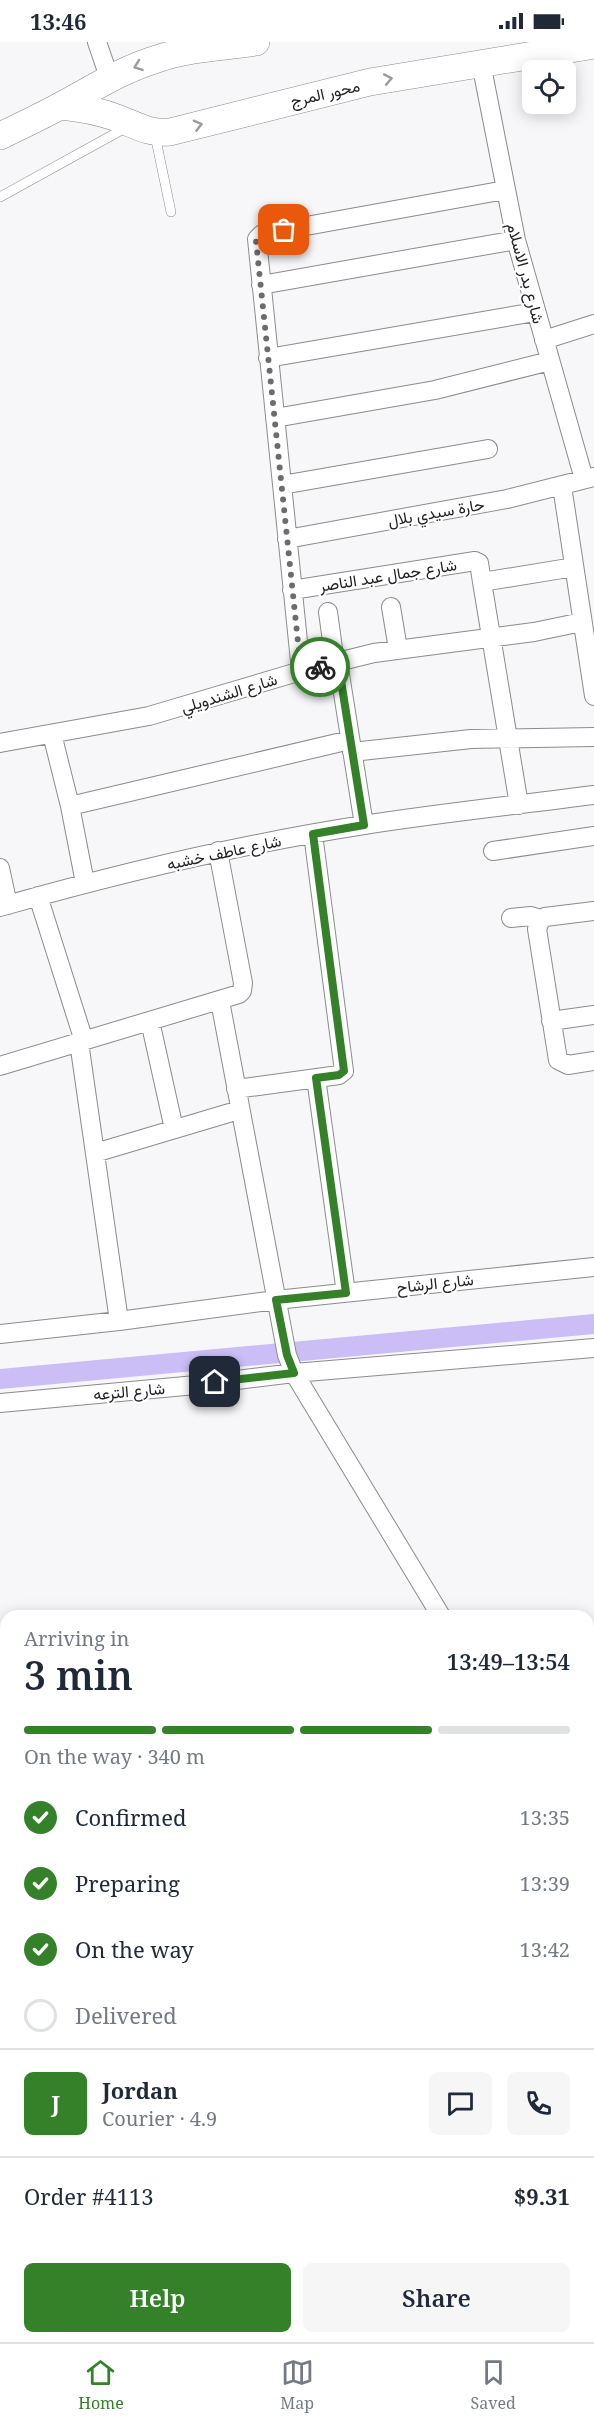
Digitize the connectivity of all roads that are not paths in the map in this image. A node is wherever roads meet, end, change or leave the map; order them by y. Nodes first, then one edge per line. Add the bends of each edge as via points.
1 (97, 42) edge
2 (256, 42) edge
3 (222, 44) edge
4 (594, 45) edge
5 (184, 47) edge
6 (481, 63) junction
7 (110, 77) junction
8 (61, 106) junction
9 (143, 129) junction
10 (0, 136) edge
11 (505, 190) junction
12 (0, 197) edge
13 (171, 212) dead end
14 (516, 240) junction
15 (261, 285) junction
16 (535, 312) junction
17 (594, 324) edge
18 (543, 340) junction
19 (268, 358) junction
20 (550, 361) junction
21 (275, 418) junction
22 (488, 448) dead end
23 (589, 478) edge
24 (282, 485) junction
25 (562, 486) junction
26 (287, 539) junction
27 (574, 567) junction
28 (482, 582) junction
29 (292, 590) junction
30 (392, 607) dead end
31 (328, 612) dead end
32 (582, 622) junction
33 (491, 636) junction
34 (398, 649) junction
35 (337, 663) junction
36 (301, 671) junction
37 (594, 696) edge
38 (52, 734) junction
39 (594, 737) edge
40 (508, 739) junction
41 (0, 743) edge
42 (351, 746) junction
43 (594, 795) edge
44 (519, 804) junction
45 (70, 806) junction
46 (364, 825) junction
47 (313, 834) junction
48 (594, 836) edge
49 (218, 851) junction
50 (493, 851) dead end
51 (0, 868) edge
52 (85, 883) junction
53 (38, 896) junction
54 (4, 906) edge
55 (594, 911) edge
56 (511, 918) dead end
57 (541, 920) junction
58 (220, 1001) junction
59 (594, 1015) edge
60 (551, 1021) junction
61 (150, 1022) junction
62 (81, 1041) junction
63 (594, 1061) edge
64 (0, 1066) edge
65 (316, 1078) junction
66 (236, 1089) junction
67 (229, 1113) dead end
68 (174, 1129) junction
69 (95, 1153) junction
70 (594, 1267) edge
71 (346, 1293) junction
72 (276, 1300) junction
73 (119, 1321) junction
74 (0, 1334) edge
75 (594, 1348) edge
76 (294, 1373) junction
77 (0, 1403) edge
78 (437, 1610) edge

1 - 7 street
2 - 3 main road
3 - 5 main road
4 - 6 main road, محور المرج
5 -> 7 main road
9 -> 6 main road, محور المرج via 170,132 370,82
6 - 11 street, شارع بدر الاسلام
7 - 8 main road
8 - 9 main road, محور المرج via 85,108
8 - 10 main road
9 - 12 lane
9 - 13 lane
11 - 14 street, شارع بدر الاسلام
11 - 15 street via 262,234 257,239
14 - 15 street
14 - 16 street, شارع بدر الاسلام
15 - 19 street
16 - 18 street, شارع بدر الاسلام
16 - 19 street
17 - 18 street
18 - 20 street, شارع بدر الاسلام
19 - 21 street
20 - 21 street via 435,390
20 - 23 street, شارع بدر الاسلام
21 - 24 street
22 - 24 street
23 - 25 street, حارة سيدي بلال
24 - 26 street
25 - 26 street, حارة سيدي بلال
25 - 27 street
26 - 29 street
27 - 28 street
27 - 32 street
28 - 29 street, شارع جمال عبد الناصر via 479,563 475,561
28 - 33 street
29 - 36 street
30 - 34 street
31 - 35 street
32 - 33 street, شارع الشندويلي
32 - 37 street
33 - 34 street, شارع الشندويلي
33 - 40 street
34 - 35 street, شارع الشندويلي
35 - 36 street, شارع الشندويلي
35 - 42 street
36 - 38 street, شارع الشندويلي via 149,716
38 - 41 street, شارع الشندويلي
38 - 45 street
39 - 40 street
40 - 42 street
40 - 44 street
42 - 45 street
42 - 46 street
43 - 44 street, شارع عاطف خشبه
44 - 46 street, شارع عاطف خشبه
45 - 52 street
46 - 47 street, شارع عاطف خشبه
47 - 49 street, شارع عاطف خشبه
47 - 65 street via 344,1071
48 - 50 street
49 - 52 street, شارع عاطف خشبه
49 - 58 street via 243,987 239,994
51 - 54 street
52 - 53 street, شارع عاطف خشبه
53 - 54 street, شارع عاطف خشبه
53 - 62 street
55 - 57 street
56 - 57 street via 531,916
57 - 60 street via 537,929
58 - 61 street
58 - 66 street
59 - 60 street
60 - 63 street via 558,1060 568,1065
61 - 62 street
61 - 68 street
62 - 64 street
62 - 69 street
65 - 66 street
65 - 71 street
66 - 72 street
67 - 68 street
68 - 69 street
69 - 73 street
70 - 71 street, شارع الرشاح
71 - 72 street, شارع الرشاح
72 - 73 street
72 - 76 street
73 - 74 street
75 - 76 street
76 - 77 street, شارع الترعه
76 - 78 street

